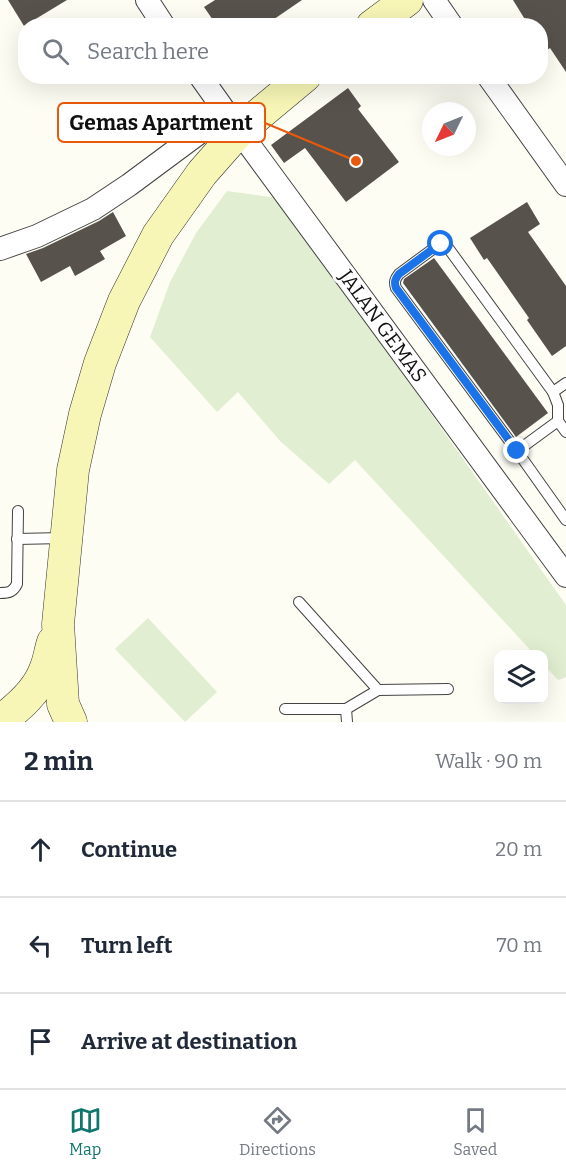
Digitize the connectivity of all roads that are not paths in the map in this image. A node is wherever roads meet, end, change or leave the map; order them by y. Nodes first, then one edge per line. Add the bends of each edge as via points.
1 (147, 0) edge
2 (406, 0) edge
3 (434, 0) edge
4 (159, 18) edge
5 (382, 18) edge
6 (446, 18) edge
7 (206, 84) edge
8 (292, 84) edge
9 (494, 84) edge
10 (233, 122) junction
11 (566, 185) edge
12 (0, 249) edge
13 (566, 383) edge
14 (553, 392) junction
15 (558, 421) junction
16 (566, 432) edge
17 (517, 451) junction
18 (18, 511) dead end
19 (566, 520) edge
20 (66, 538) junction
21 (17, 539) junction
22 (566, 576) edge
23 (0, 593) edge
24 (298, 602) dead end
25 (58, 624) junction
26 (448, 689) dead end
27 (378, 690) junction
28 (285, 709) dead end
29 (346, 709) junction
30 (0, 721) edge
31 (71, 722) edge
32 (347, 722) edge

1 - 4 street
2 - 5 main road
3 - 6 street
7 - 10 street, JALAN GEMAS
8 - 10 main road
9 - 11 street
10 - 12 street via 93,209
10 - 20 main road via 158,235 123,301 85,414 73,470
10 - 22 street, JALAN GEMAS
13 - 14 lane
14 - 15 lane
14 - 17 lane via 446,245 437,246 395,279 396,288
15 - 16 lane
15 - 17 lane
17 - 19 lane
18 - 21 lane
20 - 21 lane
20 - 25 main road
21 - 23 lane via 17,584 14,590
24 - 27 lane
25 - 30 main road via 45,671 36,687
25 - 31 main road via 63,704
26 - 27 lane
27 - 29 lane
28 - 29 lane
29 - 32 lane

